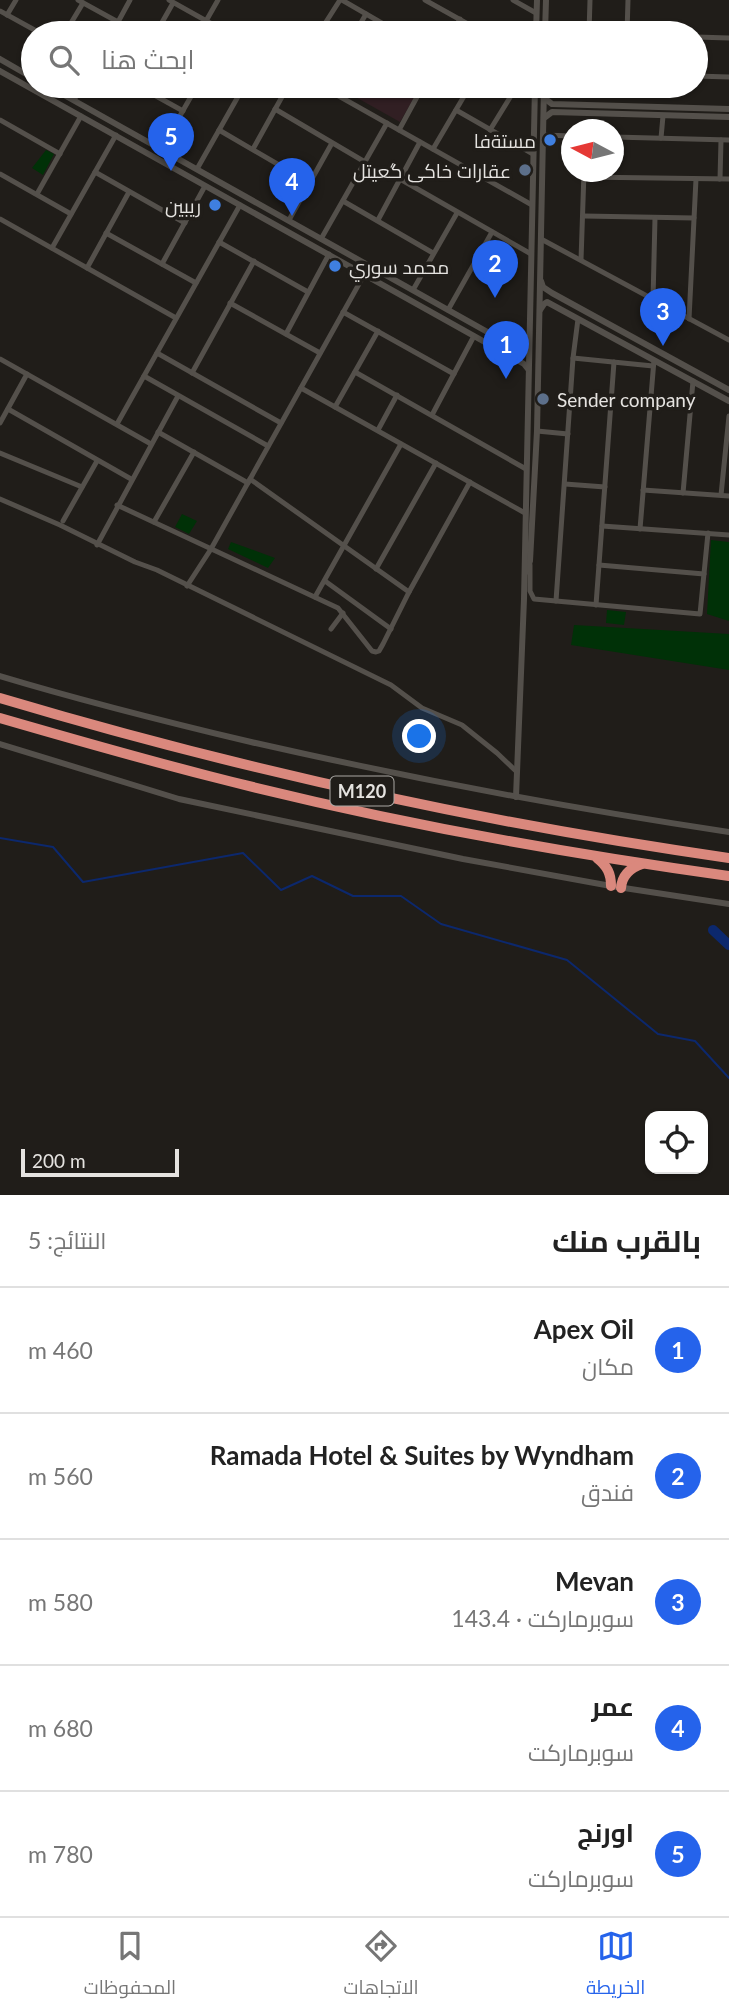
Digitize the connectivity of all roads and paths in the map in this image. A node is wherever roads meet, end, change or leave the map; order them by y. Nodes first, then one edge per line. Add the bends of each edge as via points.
1 (16, 0) edge
2 (130, 0) edge
3 (218, 0) edge
4 (341, 0) edge
5 (425, 0) edge
6 (513, 0) edge
7 (537, 0) edge
8 (546, 0) edge
9 (590, 0) edge
10 (628, 0) edge
11 (171, 1) edge
12 (81, 2) edge
13 (351, 2) edge
14 (0, 11) edge
15 (536, 13) junction
16 (366, 14) junction
17 (7, 15) junction
18 (460, 19) joint
19 (71, 21) edge
20 (116, 21) edge
21 (119, 21) edge
22 (162, 21) edge
23 (206, 21) joint
24 (327, 21) edge
25 (362, 21) edge
26 (378, 21) edge
27 (463, 21) edge
28 (536, 21) edge
29 (545, 21) edge
30 (589, 21) edge
31 (627, 21) edge
32 (21, 23) edge
33 (708, 37) edge
34 (729, 38) edge
35 (0, 59) edge
36 (0, 71) edge
37 (21, 71) edge
38 (708, 76) edge
39 (729, 77) edge
40 (21, 83) edge
41 (49, 98) edge
42 (70, 98) edge
43 (160, 98) edge
44 (190, 98) edge
45 (237, 98) edge
46 (281, 98) edge
47 (344, 98) edge
48 (416, 98) edge
49 (463, 98) edge
50 (510, 98) edge
51 (535, 98) edge
52 (544, 98) edge
53 (544, 98) edge
54 (74, 100) joint
55 (552, 104) junction
56 (275, 109) junction
57 (716, 109) junction
58 (729, 109) edge
59 (456, 110) junction
60 (183, 111) junction
61 (552, 113) junction
62 (81, 116) junction
63 (663, 116) junction
64 (716, 117) junction
65 (729, 117) edge
66 (543, 120) junction
67 (2, 121) edge
68 (387, 123) junction
69 (0, 130) edge
70 (219, 130) junction
71 (399, 130) junction
72 (490, 130) junction
73 (116, 135) junction
74 (543, 135) junction
75 (561, 136) edge
76 (624, 137) edge
77 (661, 138) junction
78 (721, 140) junction
79 (729, 140) edge
80 (421, 142) junction
81 (332, 143) junction
82 (161, 149) junction
83 (253, 149) junction
84 (433, 149) junction
85 (60, 153) junction
86 (533, 154) junction
87 (181, 160) junction
88 (365, 162) junction
89 (176, 169) junction
90 (197, 169) junction
91 (533, 169) junction
92 (542, 170) junction
93 (95, 172) junction
94 (0, 174) edge
95 (624, 176) edge
96 (400, 179) junction
97 (696, 179) junction
98 (720, 179) junction
99 (729, 179) edge
100 (584, 182) edge
101 (310, 183) junction
102 (205, 186) junction
103 (129, 192) junction
104 (37, 194) junction
105 (343, 201) junction
106 (240, 205) junction
107 (532, 205) junction
108 (457, 212) junction
109 (71, 214) junction
110 (584, 216) junction
111 (655, 218) junction
112 (694, 218) junction
113 (0, 219) edge
114 (289, 220) junction
115 (377, 220) junction
116 (185, 223) junction
117 (492, 232) junction
118 (106, 233) junction
119 (321, 239) junction
120 (541, 239) junction
121 (219, 242) junction
122 (52, 248) junction
123 (433, 253) junction
124 (329, 254) junction
125 (531, 254) junction
126 (355, 257) junction
127 (581, 260) junction
128 (254, 261) junction
129 (162, 264) junction
130 (349, 266) junction
131 (87, 268) junction
132 (364, 275) junction
133 (540, 280) junction
134 (196, 284) junction
135 (413, 290) junction
136 (308, 292) junction
137 (552, 293) junction
138 (653, 300) junction
139 (547, 302) junction
140 (230, 303) junction
141 (448, 310) junction
142 (343, 312) junction
143 (539, 312) junction
144 (176, 318) junction
145 (578, 319) junction
146 (689, 319) junction
147 (378, 331) junction
148 (286, 334) junction
149 (474, 336) junction
150 (529, 340) junction
151 (729, 340) edge
152 (516, 348) junction
153 (157, 353) junction
154 (320, 353) junction
155 (512, 357) junction
156 (573, 358) junction
157 (0, 359) edge
158 (614, 362) junction
159 (653, 363) junction
160 (528, 371) junction
161 (355, 372) junction
162 (192, 373) junction
163 (27, 374) junction
164 (454, 374) junction
165 (144, 376) junction
166 (693, 381) junction
167 (713, 381) junction
168 (301, 388) junction
169 (708, 389) junction
170 (729, 390) edge
171 (397, 395) junction
172 (178, 396) junction
173 (729, 401) edge
174 (335, 407) junction
175 (8, 409) junction
176 (527, 409) junction
177 (537, 410) junction
178 (432, 415) junction
179 (729, 416) edge
180 (0, 423) edge
181 (281, 423) junction
182 (117, 425) junction
183 (378, 430) junction
184 (537, 431) junction
185 (158, 432) junction
186 (568, 434) junction
187 (151, 444) junction
188 (401, 444) junction
189 (268, 446) junction
190 (194, 452) junction
191 (0, 453) edge
192 (97, 461) junction
193 (436, 463) junction
194 (526, 469) junction
195 (131, 479) junction
196 (249, 481) junction
197 (470, 482) junction
198 (565, 484) junction
199 (82, 487) junction
200 (605, 487) junction
201 (643, 490) junction
202 (683, 492) junction
203 (721, 495) junction
204 (729, 496) edge
205 (0, 499) edge
206 (117, 506) junction
207 (525, 513) junction
208 (63, 521) dead end
209 (153, 522) junction
210 (602, 526) junction
211 (640, 529) junction
212 (708, 533) junction
213 (729, 535) edge
214 (97, 545) junction
215 (344, 547) junction
216 (211, 549) junction
217 (530, 561) junction
218 (599, 565) junction
219 (376, 569) junction
220 (524, 574) junction
221 (704, 574) junction
222 (325, 581) junction
223 (187, 586) junction
224 (409, 592) junction
225 (315, 597) junction
226 (556, 601) junction
227 (596, 605) junction
228 (343, 612) junction
229 (331, 629) dead end
230 (391, 629) junction
231 (0, 676) edge
232 (0, 698) edge
233 (0, 718) edge
234 (0, 744) edge
235 (517, 772) junction
236 (516, 797) junction
237 (729, 832) edge
238 (593, 856) junction
239 (729, 858) edge
240 (645, 864) junction
241 (729, 876) edge
242 (616, 887) junction
243 (729, 904) edge

1 - 17 street
2 - 21 street
3 - 23 street
4 - 13 street
4 - 24 street
5 - 18 street
6 - 15 street
7 - 15 street
8 - 29 street
9 - 30 street
10 - 31 street
11 - 22 street
11 - 23 street
12 - 19 street
12 - 20 street
13 - 16 street
14 - 17 street
15 - 28 street
16 - 25 street
16 - 26 street
17 - 32 street
18 - 27 street
33 - 34 street
35 - 37 street
36 - 40 street
38 - 39 street
41 - 62 street
42 - 54 street
43 - 60 street
44 - 60 street
45 - 70 street
46 - 56 street
47 - 68 street
48 - 71 street
49 - 59 street
50 - 72 street
51 - 86 street
52 - 55 street
53 - 66 street
54 - 82 street
55 - 57 street
55 - 61 street
56 - 81 street
56 - 83 street
57 - 58 street
57 - 64 street
59 - 72 street
59 - 84 street
60 - 82 street
61 - 63 street
61 - 66 street
62 - 73 street
62 - 85 street
63 - 64 street
63 - 77 street
64 - 65 street
66 - 74 street
67 - 69 street
67 - 85 street
68 - 71 street
68 - 88 street
70 - 83 street
70 - 90 street
71 - 80 street
72 - 86 street
73 - 89 street
73 - 93 street
74 - 75 street
74 - 92 street
76 - 77 street
77 - 78 street
78 - 79 street
78 - 98 street
80 - 84 street
80 - 96 street
81 - 88 street
81 - 101 street
82 - 87 street
83 - 101 street
84 - 107 street
85 - 104 street
86 - 91 street
87 - 89 street
87 - 90 street
88 - 105 street
89 - 102 street
90 - 114 street
91 - 92 street
91 - 107 street
92 - 120 street
93 - 103 street
93 - 109 street
94 - 104 street
95 - 97 street
96 - 108 street
96 - 115 street
97 - 98 street
97 - 112 street
98 - 99 street
100 - 110 street
101 - 114 street
102 - 106 street
102 - 116 street
103 - 116 street
103 - 118 street
104 - 109 street
105 - 115 street
105 - 119 street
106 - 121 street
106 - 124 street
107 - 125 street
108 - 117 street
108 - 123 street
109 - 122 street
110 - 111 street
110 - 127 street
111 - 112 street
111 - 138 street
112 - 146 street
113 - 122 street
114 - 119 street
115 - 123 street
116 - 129 street
117 - 125 street
117 - 141 street
118 - 129 street
118 - 131 street
119 - 126 street
120 - 127 street
120 - 133 street
121 - 128 street
121 - 134 street
122 - 131 street
123 - 135 street
124 - 130 street
124 - 136 street
125 - 150 street
126 - 130 street
126 - 135 street
127 - 138 street
128 - 136 street
128 - 140 street
129 - 134 street
130 - 132 street
131 - 144 street
132 - 142 street
132 - 149 street
133 - 137 street
133 - 143 street
134 - 144 street
135 - 141 street
136 - 148 street
137 - 139 street
137 - 167 street
138 - 146 street
139 - 143 street
139 - 145 street
140 - 148 street
140 - 162 street
141 - 152 street
142 - 147 street
142 - 154 street
143 - 177 street
144 - 153 street
145 - 156 street
145 - 159 street
146 - 151 street
147 - 161 street
147 - 164 street
148 - 154 street
149 - 155 street
149 - 164 street
150 - 152 street via 525,348
150 - 160 street
152 - 155 street via 517,355
153 - 162 street
153 - 165 street
154 - 168 street
155 - 160 street
156 - 158 street
156 - 186 street
157 - 163 street
158 - 159 street
158 - 200 street
159 - 166 street
159 - 201 street
160 - 176 street
161 - 171 street
161 - 174 street
162 - 181 street
163 - 175 street
163 - 182 street
164 - 178 street
165 - 172 street
165 - 182 street
166 - 169 street
166 - 202 street
167 - 169 street
167 - 170 street
168 - 174 street
168 - 181 street
169 - 173 street
171 - 178 street
171 - 183 street
172 - 185 street
172 - 189 street
174 - 183 street
175 - 180 street
175 - 192 street
176 - 177 street
176 - 194 street
177 - 184 street
178 - 194 street
179 - 203 street
181 - 189 street
182 - 187 street
183 - 188 street
184 - 186 street
184 - 217 street
185 - 187 street
185 - 190 street
186 - 198 street
187 - 195 street
188 - 193 street
188 - 215 street
189 - 196 street
190 - 196 street
190 - 209 street
191 - 199 street
192 - 195 street
192 - 199 street
193 - 197 street
193 - 219 street
194 - 207 street
195 - 206 street
196 - 215 street
196 - 216 street
197 - 207 street
197 - 224 street
198 - 200 street
198 - 226 street
199 - 208 street
200 - 210 street
201 - 202 street
201 - 211 street
202 - 203 street
203 - 204 street
205 - 214 street
206 - 209 street
206 - 214 street
207 - 220 street
209 - 216 street
210 - 211 street
210 - 218 street
211 - 212 street
212 - 213 street
212 - 221 street
214 - 223 street
215 - 219 street
215 - 222 street
216 - 223 street
216 - 225 street
217 - 220 street
217 - 226 street via 531,596
218 - 221 street
218 - 227 street
219 - 224 street
220 - 235 street
221 - 227 street via 700,614
222 - 225 street
222 - 230 street
223 - 235 street via 346,662 391,685 422,708 462,725
224 - 230 street
225 - 228 street
226 - 227 street
228 - 229 street
228 - 230 street via 372,651 379,650
231 - 236 street via 161,721
232 - 239 highway, M120 via 355,790 494,819
233 - 238 highway, M120 via 210,776
234 - 242 street via 179,799
235 - 236 street
236 - 237 street
238 - 240 highway, M120
238 - 242 highway via 608,870
240 - 241 highway, M120
240 - 242 highway via 627,872
242 - 243 street

